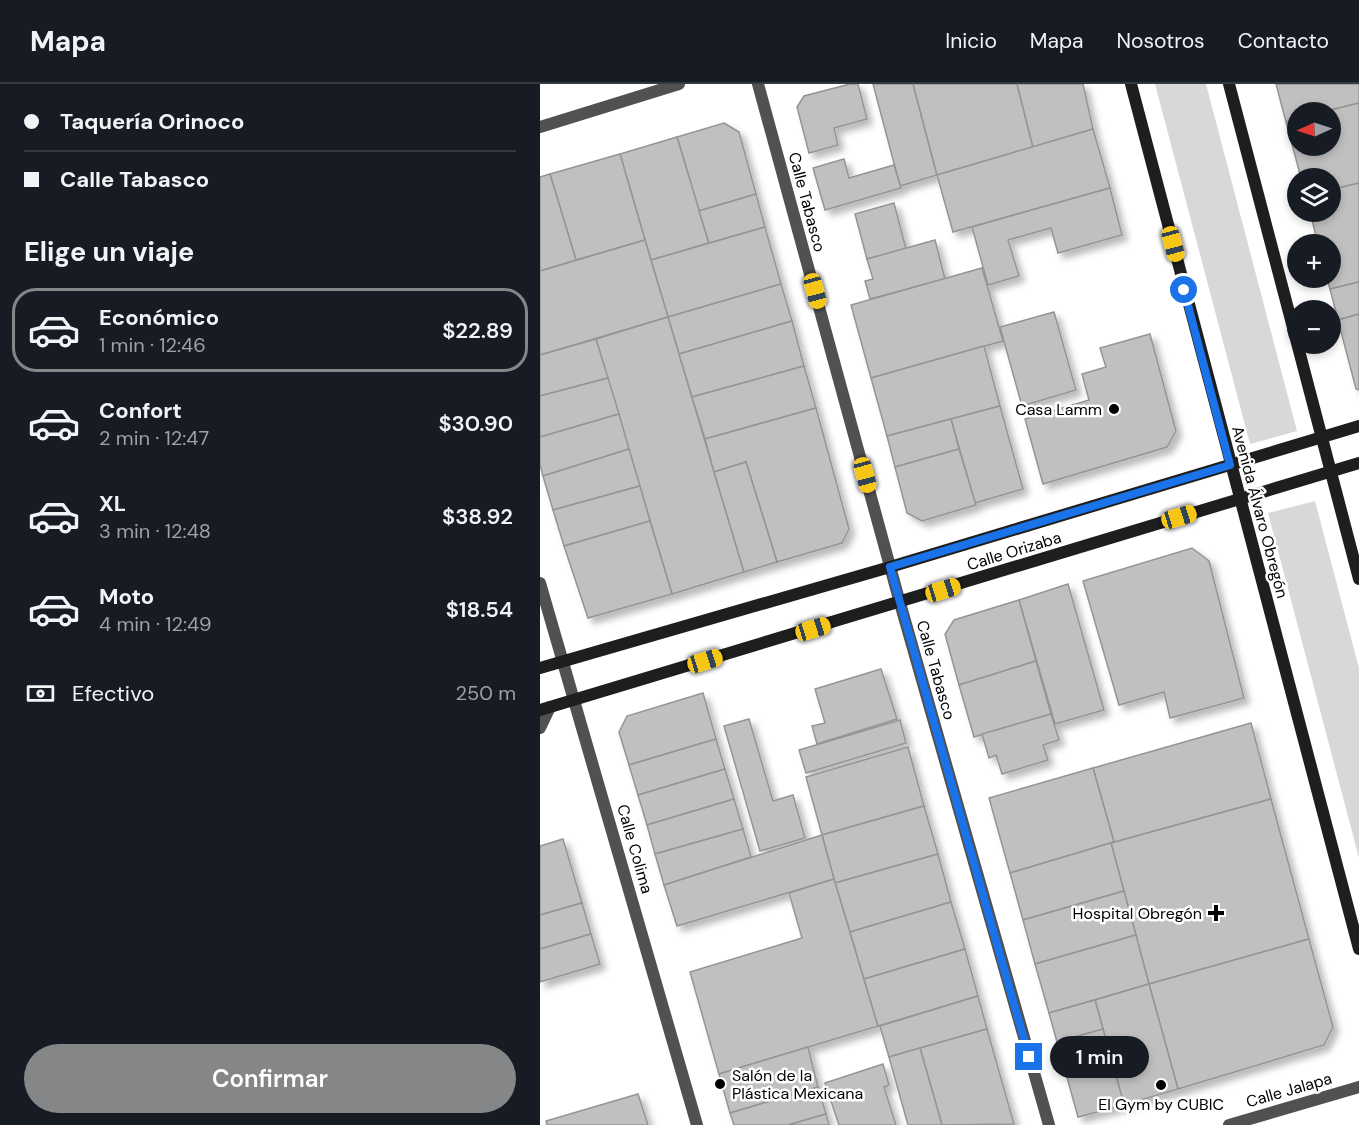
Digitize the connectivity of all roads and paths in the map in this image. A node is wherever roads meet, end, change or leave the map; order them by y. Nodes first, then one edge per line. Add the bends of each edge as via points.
1 (679, 84) edge
2 (758, 84) edge
3 (1131, 84) edge
4 (1228, 84) edge
5 (540, 127) edge
6 (1359, 426) edge
7 (1321, 437) junction
8 (1359, 463) edge
9 (1230, 465) junction
10 (1329, 472) junction
11 (1240, 498) junction
12 (890, 567) junction
13 (1359, 579) edge
14 (540, 583) edge
15 (900, 603) junction
16 (563, 662) junction
17 (540, 668) edge
18 (575, 700) junction
19 (545, 709) edge
20 (540, 728) edge
21 (1359, 949) edge
22 (1359, 1087) edge
23 (697, 1125) edge
24 (1048, 1125) edge
25 (1228, 1125) edge

1 - 5 street
2 - 12 street, Calle Tabasco
3 - 9 street, Avenida Álvaro Obregón
4 - 7 street
6 - 7 street, Calle Orizaba
7 - 9 street, Calle Orizaba
7 - 10 street
8 - 10 street, Calle Orizaba
9 - 11 street, Avenida Álvaro Obregón
9 - 12 street, Calle Orizaba
10 - 11 street, Calle Orizaba
10 - 13 street
11 - 15 street, Calle Orizaba
11 - 21 street, Avenida Álvaro Obregón
12 - 15 street, Calle Tabasco
12 - 16 street, Calle Orizaba
14 - 16 street, Calle Colima
15 - 18 street, Calle Orizaba
15 - 24 street, Calle Tabasco
16 - 17 street, Calle Orizaba
16 - 18 street, Calle Colima
18 - 19 street, Calle Orizaba
18 - 23 street, Calle Colima
19 - 20 street
22 - 25 street, Calle Jalapa

